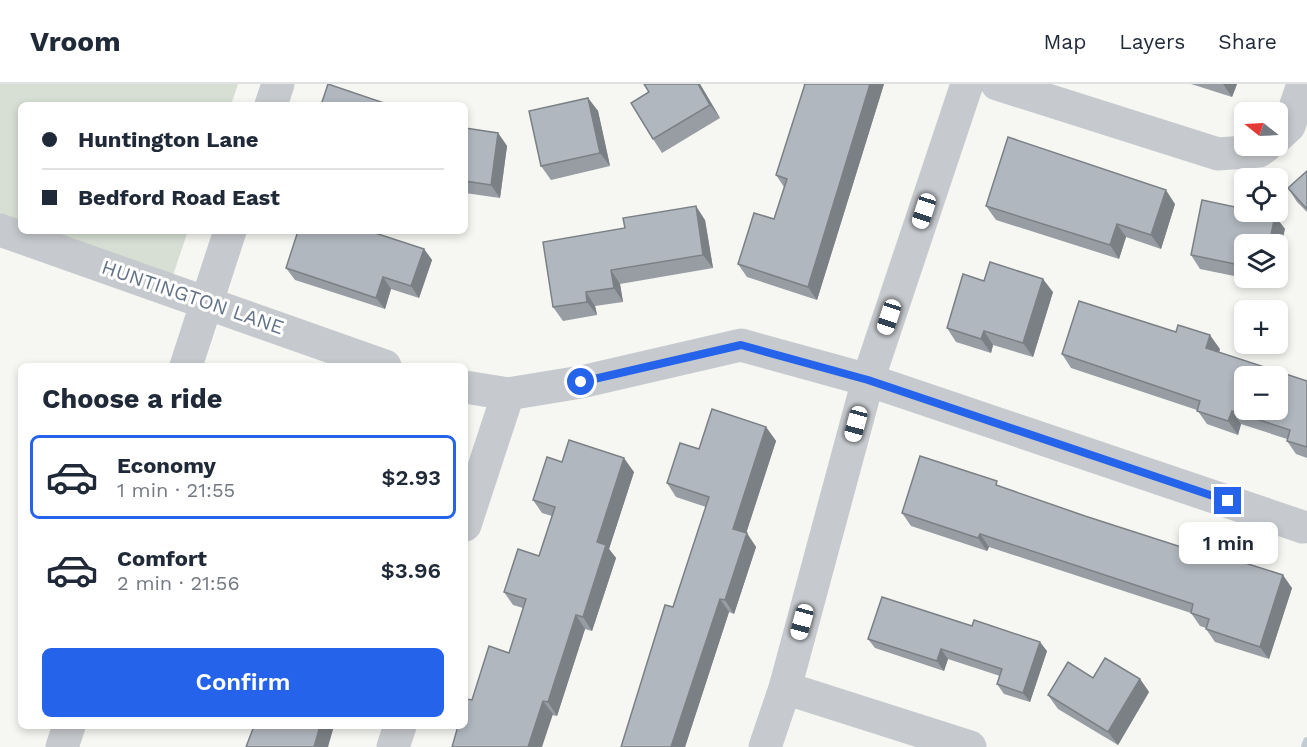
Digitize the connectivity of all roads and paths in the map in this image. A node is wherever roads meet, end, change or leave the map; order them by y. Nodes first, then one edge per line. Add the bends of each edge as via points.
1 (278, 84) edge
2 (967, 84) edge
3 (997, 84) edge
4 (1303, 84) edge
5 (272, 102) edge
6 (1288, 127) edge
7 (1234, 153) edge
8 (0, 230) edge
9 (229, 234) edge
10 (206, 302) junction
11 (187, 363) edge
12 (377, 363) edge
13 (868, 380) junction
14 (468, 387) edge
15 (508, 394) junction
16 (468, 516) edge
17 (1303, 527) dead end
18 (785, 688) junction
19 (68, 729) edge
20 (399, 729) edge
21 (62, 747) edge
22 (393, 747) edge
23 (765, 747) edge
24 (970, 747) edge

1 - 5 street
2 - 13 street
3 - 7 street via 1218,154
4 - 6 street
8 - 10 street, HUNTINGTON LANE
9 - 10 street
10 - 11 street
10 - 12 street, HUNTINGTON LANE
13 - 15 street via 741,345 581,382
13 - 17 street
13 - 18 street
14 - 15 street
15 - 16 street
18 - 23 street
18 - 24 street
19 - 21 street
20 - 22 street

